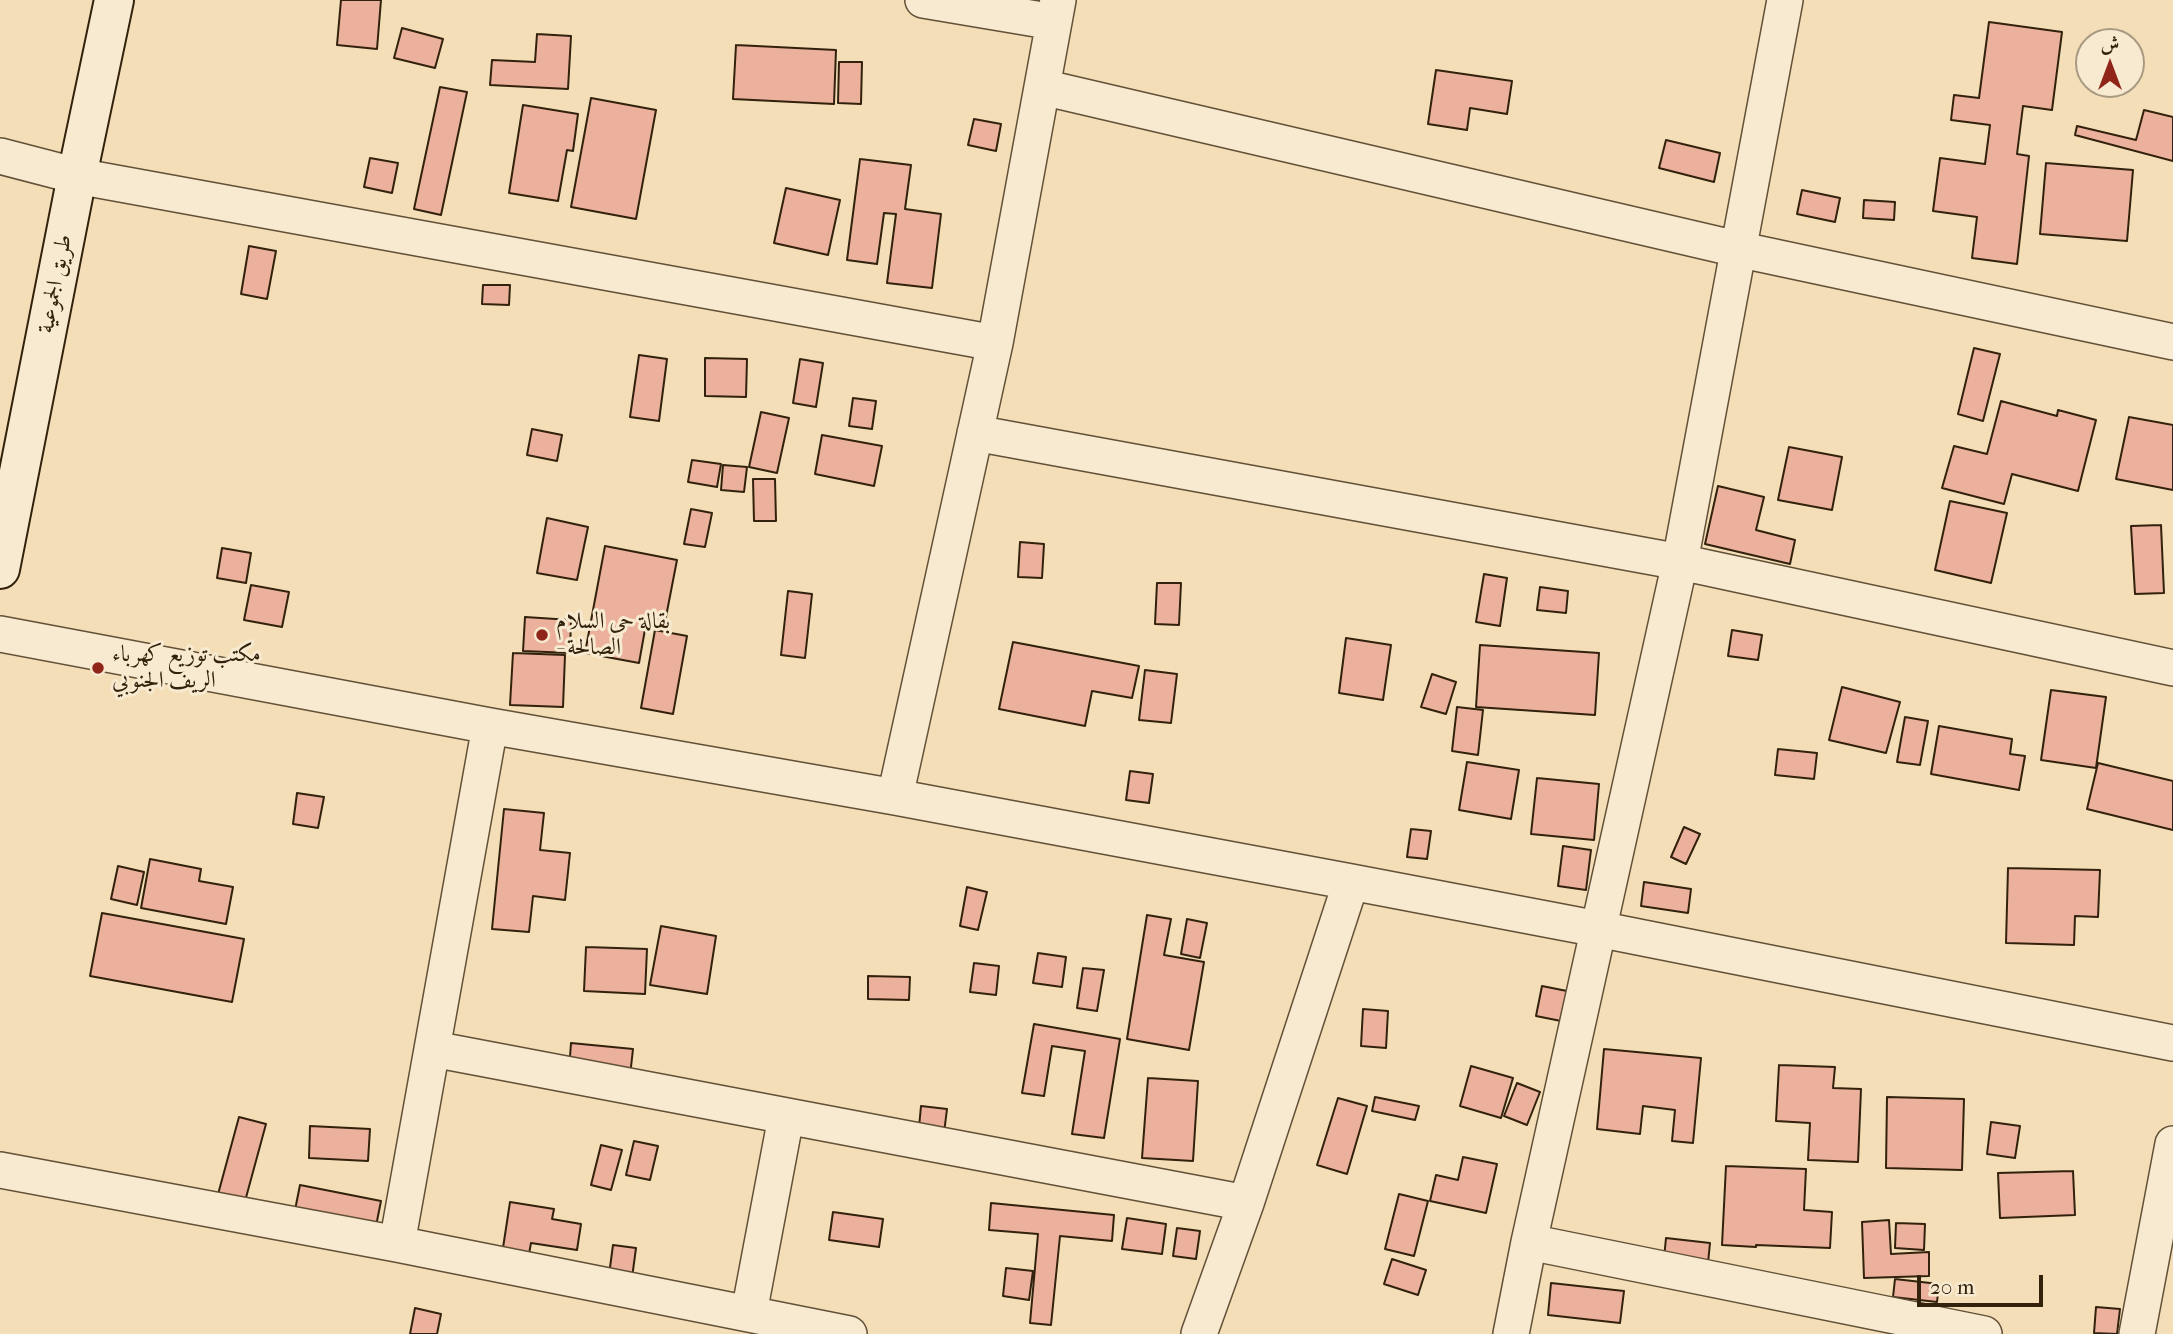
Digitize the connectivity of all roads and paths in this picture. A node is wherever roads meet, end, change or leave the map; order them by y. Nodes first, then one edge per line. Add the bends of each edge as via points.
1 (114, 0) edge
2 (923, 0) edge
3 (1785, 0) edge
4 (1056, 11) edge
5 (1042, 87) junction
6 (0, 156) edge
7 (77, 176) junction
8 (1737, 249) junction
9 (2173, 342) edge
10 (995, 343) junction
11 (975, 433) junction
12 (1680, 562) junction
13 (0, 569) edge
14 (0, 634) edge
15 (2173, 668) edge
16 (489, 726) junction
17 (895, 797) junction
18 (1351, 882) junction
19 (1598, 929) junction
20 (2173, 1043) edge
21 (433, 1049) junction
22 (786, 1117) junction
23 (2173, 1144) edge
24 (0, 1170) edge
25 (1246, 1203) junction
26 (1529, 1242) junction
27 (397, 1244) junction
28 (748, 1313) junction
29 (849, 1334) edge
30 (1199, 1334) edge
31 (1511, 1334) edge
32 (1984, 1334) edge
33 (2137, 1334) edge

1 - 7 main road, طريق الجموعية
2 - 4 street
3 - 8 street
4 - 5 street
5 - 8 street
5 - 10 street
6 - 7 street
7 - 10 street
7 - 13 main road, طريق الجموعية
8 - 9 street
8 - 12 street
10 - 11 street
11 - 12 street
11 - 17 street
12 - 15 street
12 - 19 street
14 - 16 street
16 - 17 street
16 - 21 street
17 - 18 street
18 - 19 street
18 - 25 street
19 - 20 street
19 - 26 street
21 - 22 street
21 - 27 street
22 - 25 street
22 - 28 street
23 - 33 street
24 - 27 street
25 - 30 street
26 - 31 street
26 - 32 street
27 - 28 street
28 - 29 street

